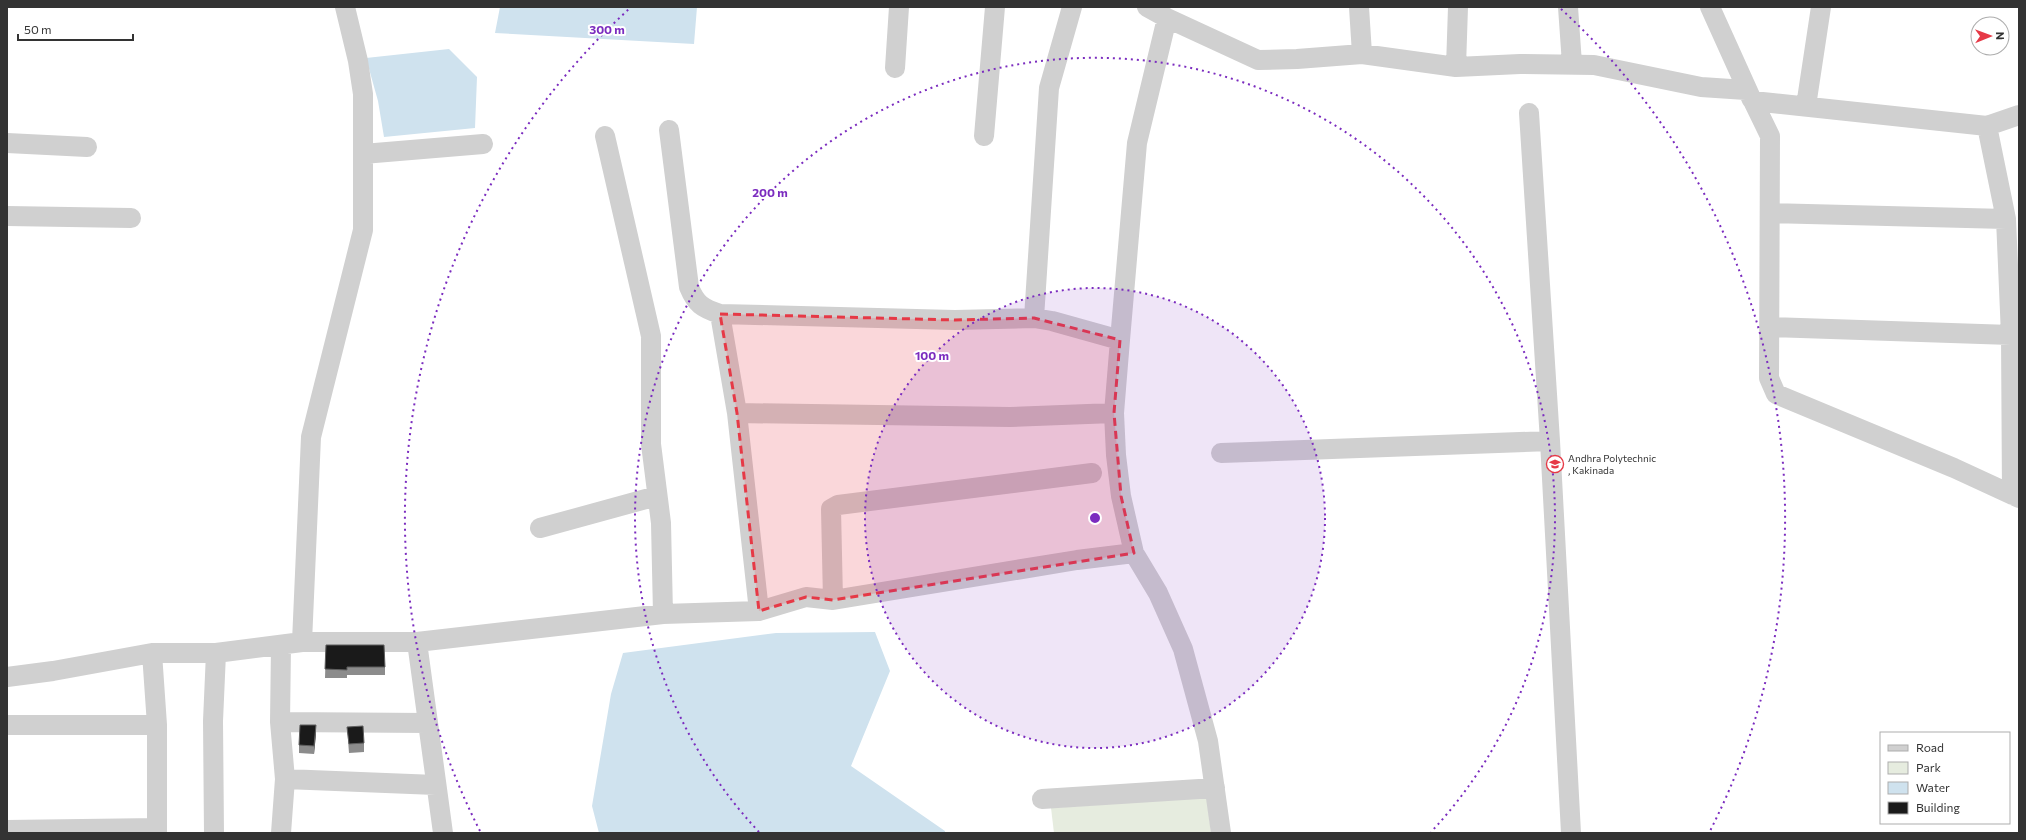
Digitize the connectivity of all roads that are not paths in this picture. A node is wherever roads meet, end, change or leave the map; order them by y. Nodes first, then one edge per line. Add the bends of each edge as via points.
1 (345, 7) edge
2 (899, 7) edge
3 (995, 7) edge
4 (1072, 7) edge
5 (1147, 7) edge
6 (1359, 7) edge
7 (1458, 7) edge
8 (1568, 7) edge
9 (1710, 7) edge
10 (1821, 7) edge
11 (1167, 18) junction
12 (1362, 54) junction
13 (1572, 64) junction
14 (1456, 67) junction
15 (895, 68) dead end
16 (1750, 95) junction
17 (1806, 106) junction
18 (1529, 113) dead end
19 (2019, 115) edge
20 (1987, 126) junction
21 (669, 130) dead end
22 (605, 136) dead end
23 (984, 136) dead end
24 (7, 144) edge
25 (483, 144) dead end
26 (87, 147) dead end
27 (363, 154) junction
28 (1770, 213) junction
29 (7, 216) edge
30 (131, 218) dead end
31 (2006, 219) junction
32 (720, 314) junction
33 (1034, 318) junction
34 (1769, 327) junction
35 (2011, 335) junction
36 (1120, 340) junction
37 (737, 413) junction
38 (1114, 413) junction
39 (1550, 441) junction
40 (1221, 453) dead end
41 (1092, 473) dead end
42 (657, 496) junction
43 (2016, 497) edge
44 (540, 528) dead end
45 (1134, 553) junction
46 (833, 600) junction
47 (759, 611) junction
48 (663, 614) junction
49 (302, 642) junction
50 (417, 642) junction
51 (281, 646) junction
52 (152, 653) junction
53 (216, 653) junction
54 (7, 677) edge
55 (280, 722) junction
56 (428, 723) junction
57 (7, 725) edge
58 (157, 725) junction
59 (284, 779) junction
60 (436, 785) junction
61 (1214, 788) junction
62 (1042, 799) dead end
63 (7, 830) edge
64 (157, 831) edge
65 (214, 833) edge
66 (282, 833) edge
67 (443, 833) edge
68 (1221, 833) edge
69 (1571, 833) edge

1 - 27 street via 362,87
2 - 15 street
3 - 23 street
4 - 33 street via 1049,88
5 - 11 street
6 - 12 street
7 - 14 street
8 - 13 street
9 - 16 street
10 - 17 street
11 - 12 street via 1258,60
11 - 36 street via 1137,143
12 - 14 street
13 - 14 street
13 - 16 street via 1594,65
16 - 17 street
16 - 28 street via 1770,136
17 - 20 street
18 - 39 street
19 - 20 street
20 - 31 street
21 - 32 street via 689,286 693,297 702,308
22 - 42 street via 650,336 651,444
24 - 26 street
25 - 27 street
27 - 49 street via 363,230 311,437
28 - 31 street
28 - 34 street
29 - 30 street
31 - 35 street
32 - 33 street via 955,320
32 - 37 street
33 - 36 street
34 - 35 street
34 - 43 street via 1769,378 1776,394 1954,468
35 - 43 street
36 - 38 street
37 - 38 street via 1010,418
37 - 47 street
38 - 45 street via 1121,496
39 - 40 street
39 - 69 street
41 - 46 street via 838,505 831,509
42 - 44 street
42 - 48 street via 661,523
45 - 46 street
45 - 61 street via 1158,593 1183,649 1208,741
46 - 47 street via 806,597
47 - 48 street
48 - 50 street
49 - 50 street
49 - 51 street
50 - 56 street
51 - 53 street
51 - 55 street
52 - 53 street
52 - 54 street
52 - 58 street
53 - 65 street via 213,721
55 - 56 street
55 - 59 street
56 - 60 street
57 - 58 street
58 - 64 street
59 - 60 street
59 - 66 street
60 - 67 street
61 - 62 street
61 - 68 street
63 - 64 street

